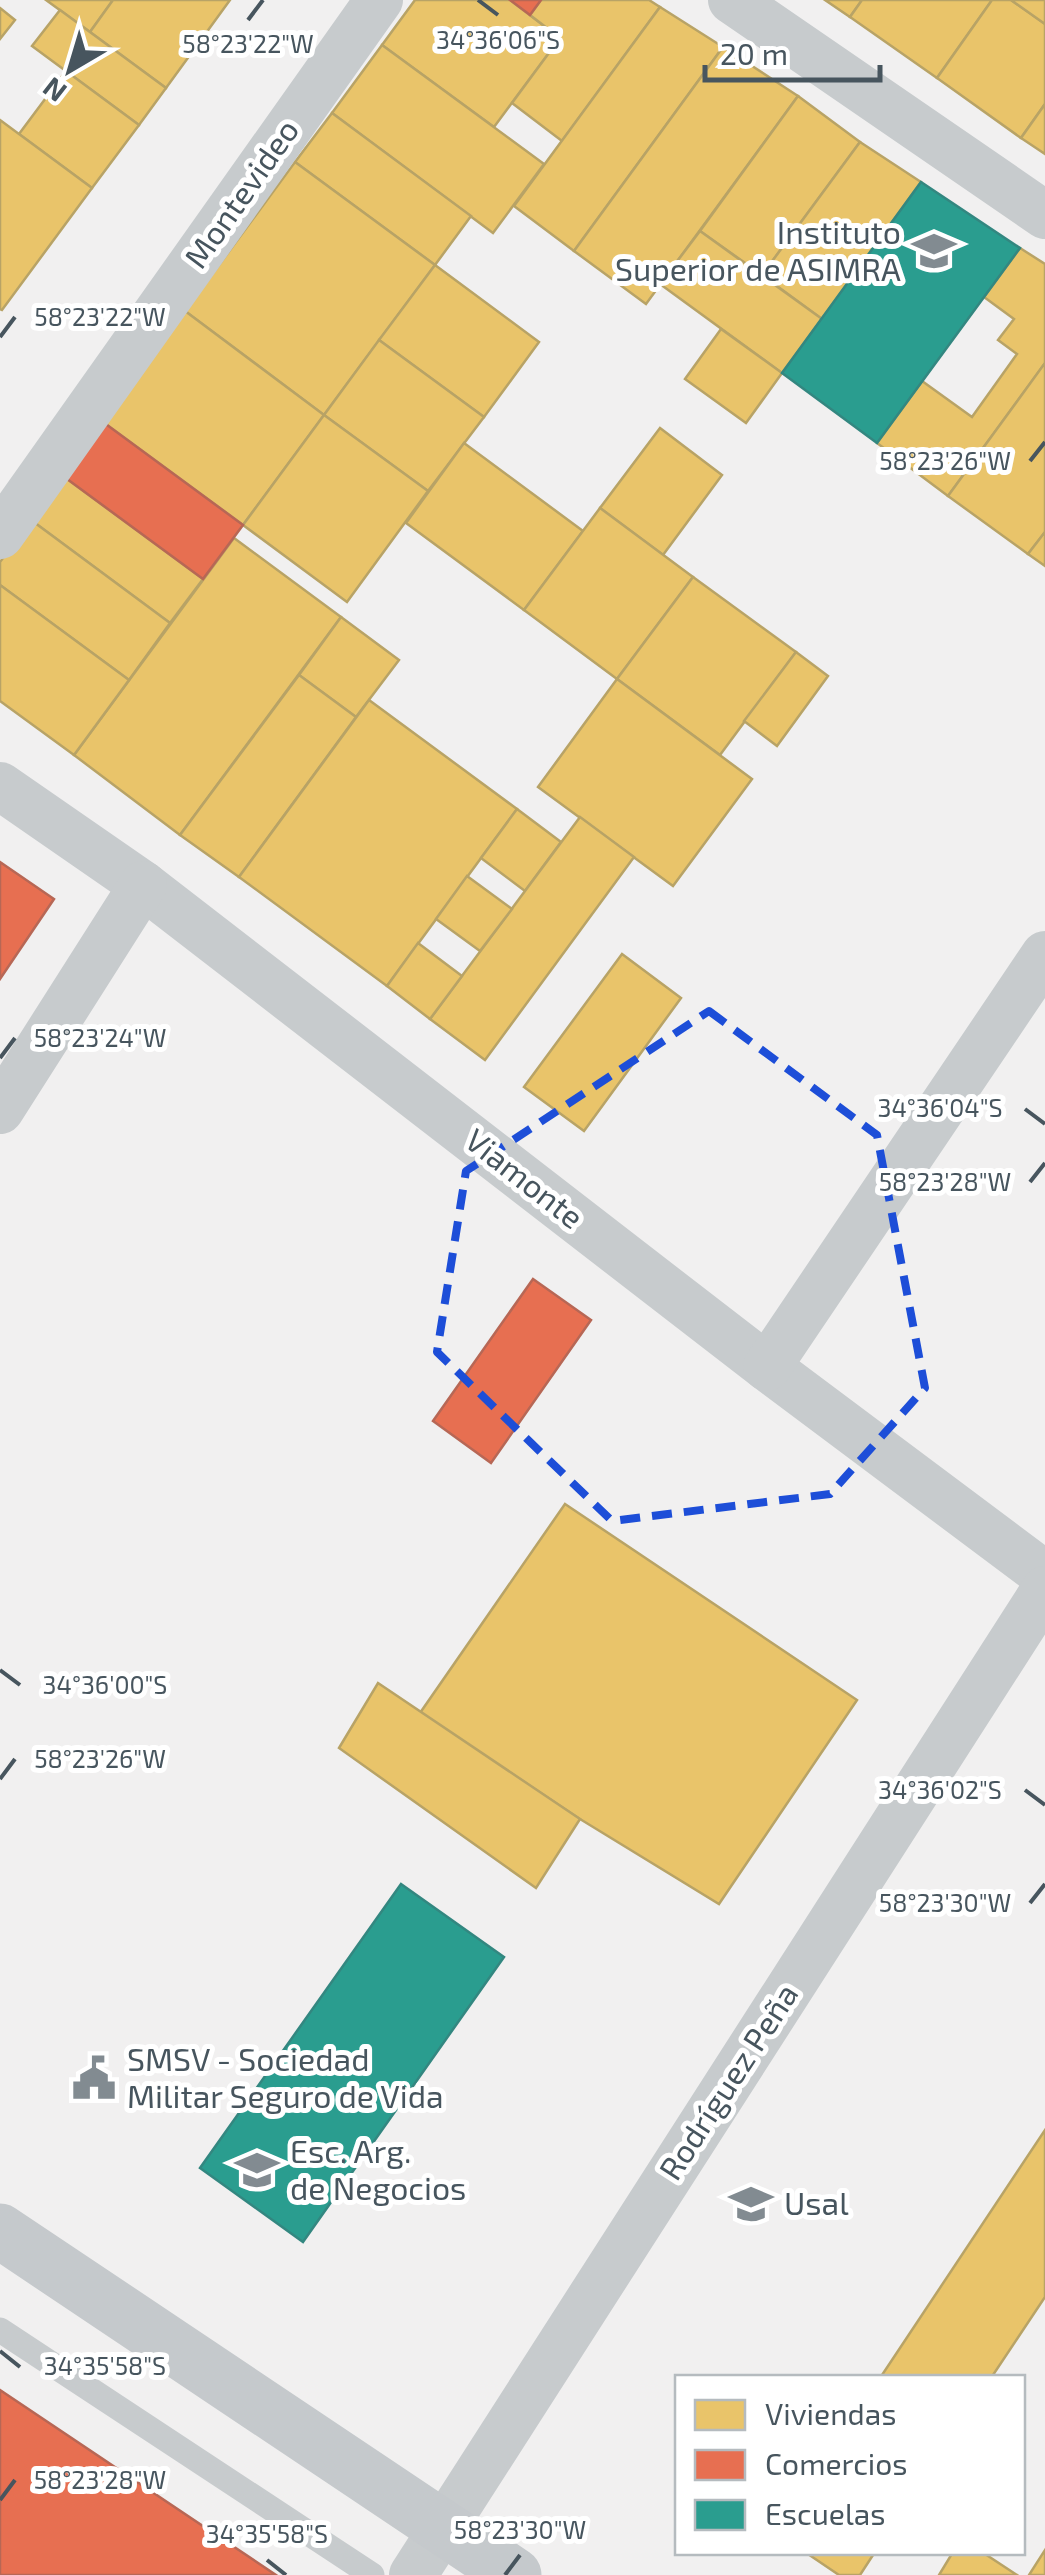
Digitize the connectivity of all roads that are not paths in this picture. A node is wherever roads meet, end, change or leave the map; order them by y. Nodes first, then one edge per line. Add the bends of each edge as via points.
1 (379, 0) edge
2 (732, 0) edge
3 (1045, 215) edge
4 (0, 535) edge
5 (0, 786) edge
6 (143, 885) junction
7 (1045, 955) edge
8 (0, 1110) edge
9 (767, 1366) junction
10 (1045, 1576) edge
11 (1045, 1590) edge
12 (0, 2231) edge
13 (0, 2330) edge
14 (444, 2527) junction
15 (372, 2575) edge
16 (413, 2575) edge
17 (514, 2575) edge

1 - 4 street, Montevideo
2 - 3 street
5 - 6 street, Viamonte
6 - 8 street
6 - 9 street, Viamonte
7 - 9 street
9 - 10 street, Viamonte
11 - 14 street, Rodríguez Peña
12 - 14 main road
13 - 15 lane
14 - 16 street, Rodríguez Peña
14 - 17 main road

